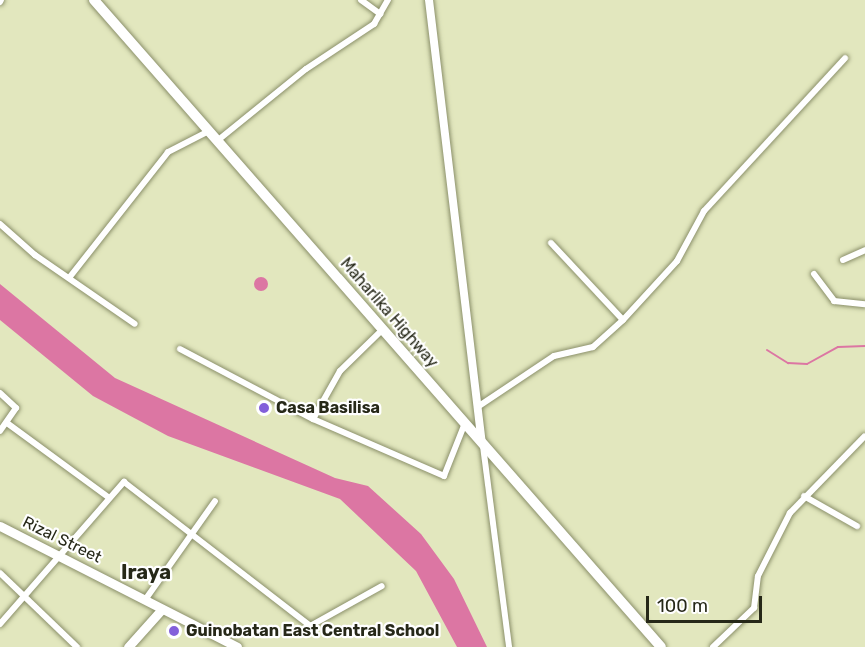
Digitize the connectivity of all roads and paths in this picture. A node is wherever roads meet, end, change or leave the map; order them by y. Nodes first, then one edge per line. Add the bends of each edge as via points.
1 (94, 0) edge
2 (361, 0) edge
3 (388, 0) edge
4 (429, 0) edge
5 (380, 14) junction
6 (845, 58) dead end
7 (209, 131) junction
8 (217, 141) junction
9 (0, 224) edge
10 (551, 243) dead end
11 (865, 250) edge
12 (843, 260) dead end
13 (814, 274) dead end
14 (69, 278) junction
15 (865, 304) edge
16 (623, 320) junction
17 (135, 324) dead end
18 (383, 329) junction
19 (180, 349) dead end
20 (0, 393) edge
21 (479, 406) junction
22 (313, 419) junction
23 (7, 423) junction
24 (465, 423) junction
25 (0, 431) edge
26 (865, 436) edge
27 (482, 442) junction
28 (804, 496) junction
29 (108, 497) junction
30 (215, 501) dead end
31 (0, 526) edge
32 (857, 526) dead end
33 (191, 533) junction
34 (62, 555) junction
35 (0, 573) edge
36 (382, 586) dead end
37 (24, 600) junction
38 (145, 600) junction
39 (162, 609) junction
40 (0, 624) edge
41 (77, 647) edge
42 (128, 647) edge
43 (237, 647) edge
44 (509, 647) edge
45 (662, 647) edge
46 (713, 647) edge

1 - 7 highway, Maharlika Highway
2 - 5 street
3 - 5 street
4 - 21 street
5 - 8 street via 374,24 306,69
6 - 16 street via 704,211 677,261
7 - 8 highway, Maharlika Highway
7 - 14 street via 168,152
8 - 18 highway, Maharlika Highway
9 - 14 street
10 - 16 street
11 - 12 street
13 - 15 street via 834,301
14 - 17 street
16 - 21 street via 593,347 554,356
18 - 22 street via 340,371
18 - 24 highway, Maharlika Highway
19 - 22 street
20 - 23 street via 16,408
21 - 27 street
22 - 24 street via 444,476
23 - 25 street
23 - 29 street
24 - 27 highway, Maharlika Highway
26 - 28 street
27 - 44 street
27 - 45 highway, Maharlika Highway
28 - 32 street
28 - 46 street via 758,576 754,608
29 - 33 street via 123,482
29 - 34 street
30 - 33 street
31 - 34 main road, Rizal Street
33 - 36 street via 310,626
33 - 38 street
34 - 37 street
34 - 38 main road, Rizal Street
35 - 37 street
37 - 40 street
37 - 41 street
38 - 39 main road, Rizal Street
39 - 42 main road
39 - 43 main road, Rizal Street

